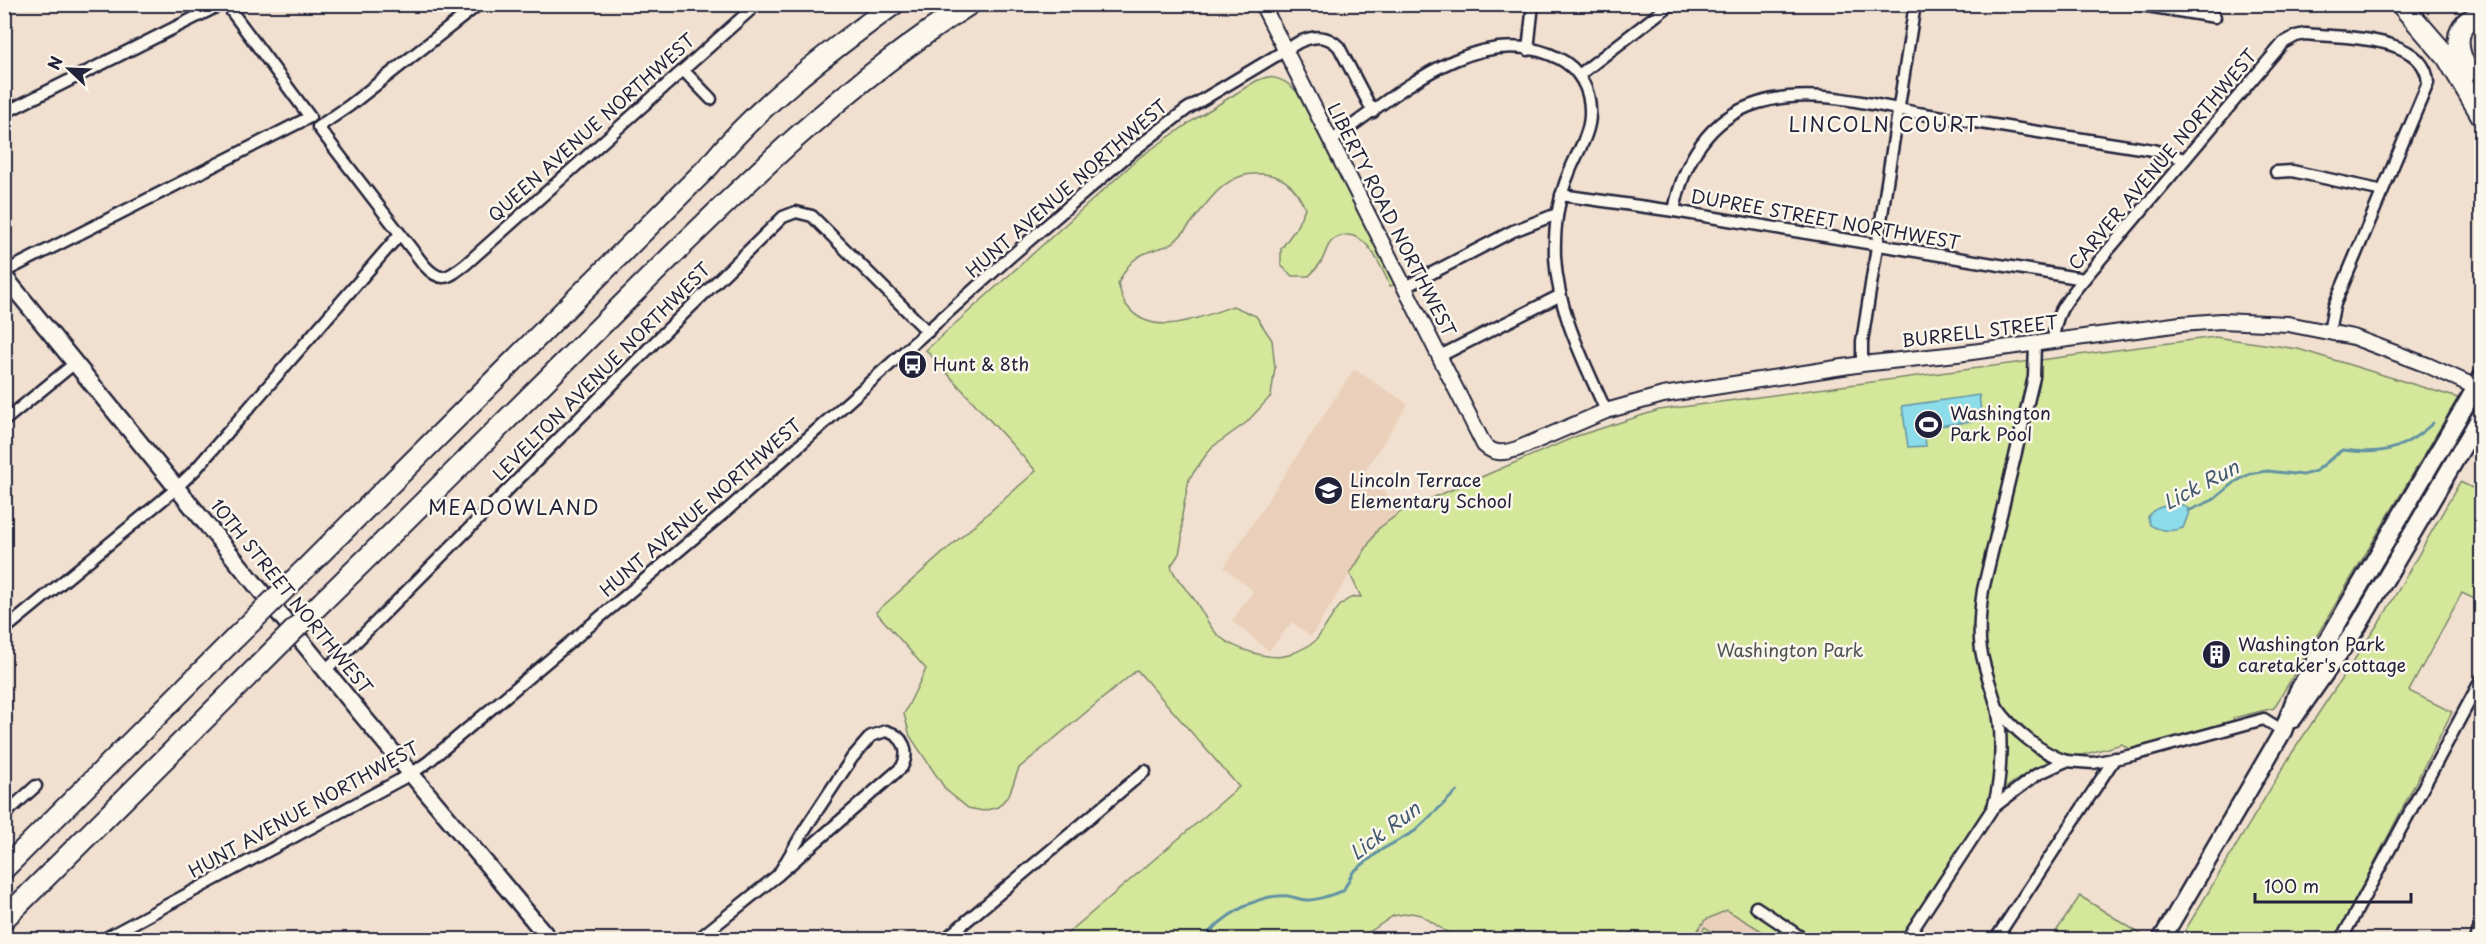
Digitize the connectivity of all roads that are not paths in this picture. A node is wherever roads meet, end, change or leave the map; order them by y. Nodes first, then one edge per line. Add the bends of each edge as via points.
1 (222, 4) edge
2 (230, 4) edge
3 (479, 4) edge
4 (757, 4) edge
5 (894, 4) edge
6 (970, 4) edge
7 (1262, 4) edge
8 (1533, 4) edge
9 (1671, 4) edge
10 (1915, 4) edge
11 (2135, 4) edge
12 (2401, 4) edge
13 (2481, 16) edge
14 (2216, 17) dead end
15 (1528, 50) junction
16 (1286, 51) junction
17 (683, 70) junction
18 (1579, 75) junction
19 (2481, 91) edge
20 (711, 99) dead end
21 (1898, 110) junction
22 (1373, 112) junction
23 (4, 113) edge
24 (2481, 116) edge
25 (1331, 141) junction
26 (2185, 159) junction
27 (2276, 172) dead end
28 (2383, 191) junction
29 (1561, 195) junction
30 (1674, 211) junction
31 (1557, 214) junction
32 (400, 234) junction
33 (1877, 245) junction
34 (4, 274) edge
35 (2084, 279) junction
36 (1405, 286) junction
37 (1559, 296) junction
38 (928, 332) junction
39 (2329, 332) junction
40 (2053, 342) junction
41 (2035, 344) junction
42 (1440, 356) junction
43 (75, 363) junction
44 (1862, 364) junction
45 (2480, 384) edge
46 (1606, 411) junction
47 (2481, 414) edge
48 (4, 421) edge
49 (1489, 450) joint
50 (177, 488) junction
51 (4, 630) edge
52 (326, 669) junction
53 (2481, 678) edge
54 (1997, 706) junction
55 (2283, 731) junction
56 (2115, 758) junction
57 (2066, 761) junction
58 (1145, 771) dead end
59 (411, 774) junction
60 (36, 786) dead end
61 (1992, 809) junction
62 (4, 816) edge
63 (4, 869) edge
64 (778, 875) junction
65 (1756, 907) dead end
66 (2481, 917) edge
67 (4, 919) edge
68 (102, 939) edge
69 (550, 939) edge
70 (697, 939) edge
71 (944, 939) edge
72 (1805, 939) edge
73 (1906, 939) edge
74 (1995, 939) edge
75 (2161, 939) edge
76 (2341, 939) edge
77 (2476, 939) edge

1 - 23 street
2 - 34 street via 310,117
3 - 32 street, QUEEN AVENUE NORTHWEST via 318,127
4 - 17 street, QUEEN AVENUE NORTHWEST
5 - 63 highway, bridge via 802,75 730,140 684,192
6 - 67 highway, bridge via 886,62 789,144 683,243
7 - 16 street, LIBERTY ROAD NORTHWEST
8 - 15 street
9 - 18 street
10 - 21 street
11 - 14 street
12 - 24 highway via 2447,57
13 - 19 highway via 2468,21 2457,43 2461,59
15 - 18 street via 1561,60
15 - 22 street via 1499,49 1460,57 1432,70
16 - 22 street, HUNT AVENUE NORTHWEST via 1309,38 1334,41
16 - 25 street, LIBERTY ROAD NORTHWEST
16 - 38 street, HUNT AVENUE NORTHWEST via 1186,109
17 - 20 street
17 - 32 street, QUEEN AVENUE NORTHWEST via 450,276 436,276
18 - 29 street via 1588,95 1589,124
21 - 26 street via 2153,150
21 - 30 street via 1810,97 1779,98 1743,109 1725,119 1701,142 1683,174
21 - 33 street
22 - 25 street
25 - 36 street, LIBERTY ROAD NORTHWEST
26 - 28 street, CARVER AVENUE NORTHWEST via 2283,43 2305,34 2392,44 2416,57 2427,76
26 - 35 street, CARVER AVENUE NORTHWEST
27 - 28 street via 2292,171
28 - 39 street via 2334,306
29 - 30 street, DUPREE STREET NORTHWEST
29 - 31 street
30 - 33 street, DUPREE STREET NORTHWEST
31 - 36 street via 1513,231
31 - 37 street via 1555,256
32 - 50 street
33 - 35 street, DUPREE STREET NORTHWEST
33 - 44 street
34 - 43 main road, 10TH STREET NORTHWEST
35 - 40 street, CARVER AVENUE NORTHWEST via 2056,318
36 - 42 street, LIBERTY ROAD NORTHWEST
37 - 42 street
37 - 46 street
38 - 52 street, LEVELTON AVENUE NORTHWEST via 812,216 788,214
38 - 59 street, HUNT AVENUE NORTHWEST via 725,512
39 - 40 street, BURRELL STREET via 2288,324 2221,321
39 - 45 street, BURRELL STREET via 2353,337
40 - 41 street, BURRELL STREET
41 - 44 street, BURRELL STREET
41 - 54 street via 2034,377 1980,612 1981,651
42 - 49 street, LIBERTY ROAD NORTHWEST
43 - 48 street
43 - 50 main road, 10TH STREET NORTHWEST
44 - 46 street, BURRELL STREET via 1671,393
45 - 55 main road via 2298,691
46 - 49 street, BURRELL STREET via 1517,450
47 - 55 main road via 2358,626
50 - 51 street
50 - 52 main road, 10TH STREET NORTHWEST
52 - 59 main road, 10TH STREET NORTHWEST
53 - 76 street
54 - 57 street via 2020,731
54 - 61 street via 2001,766
55 - 56 street via 2264,719
55 - 75 main road
56 - 57 street via 2093,763
56 - 74 street
57 - 61 street via 2036,775
58 - 71 street
59 - 68 street, HUNT AVENUE NORTHWEST
59 - 69 main road, 10TH STREET NORTHWEST
60 - 62 street
61 - 73 street
64 - 64 street via 902,767 907,753 899,737 886,731 866,740 833,785
64 - 70 street
65 - 72 street
66 - 77 street

